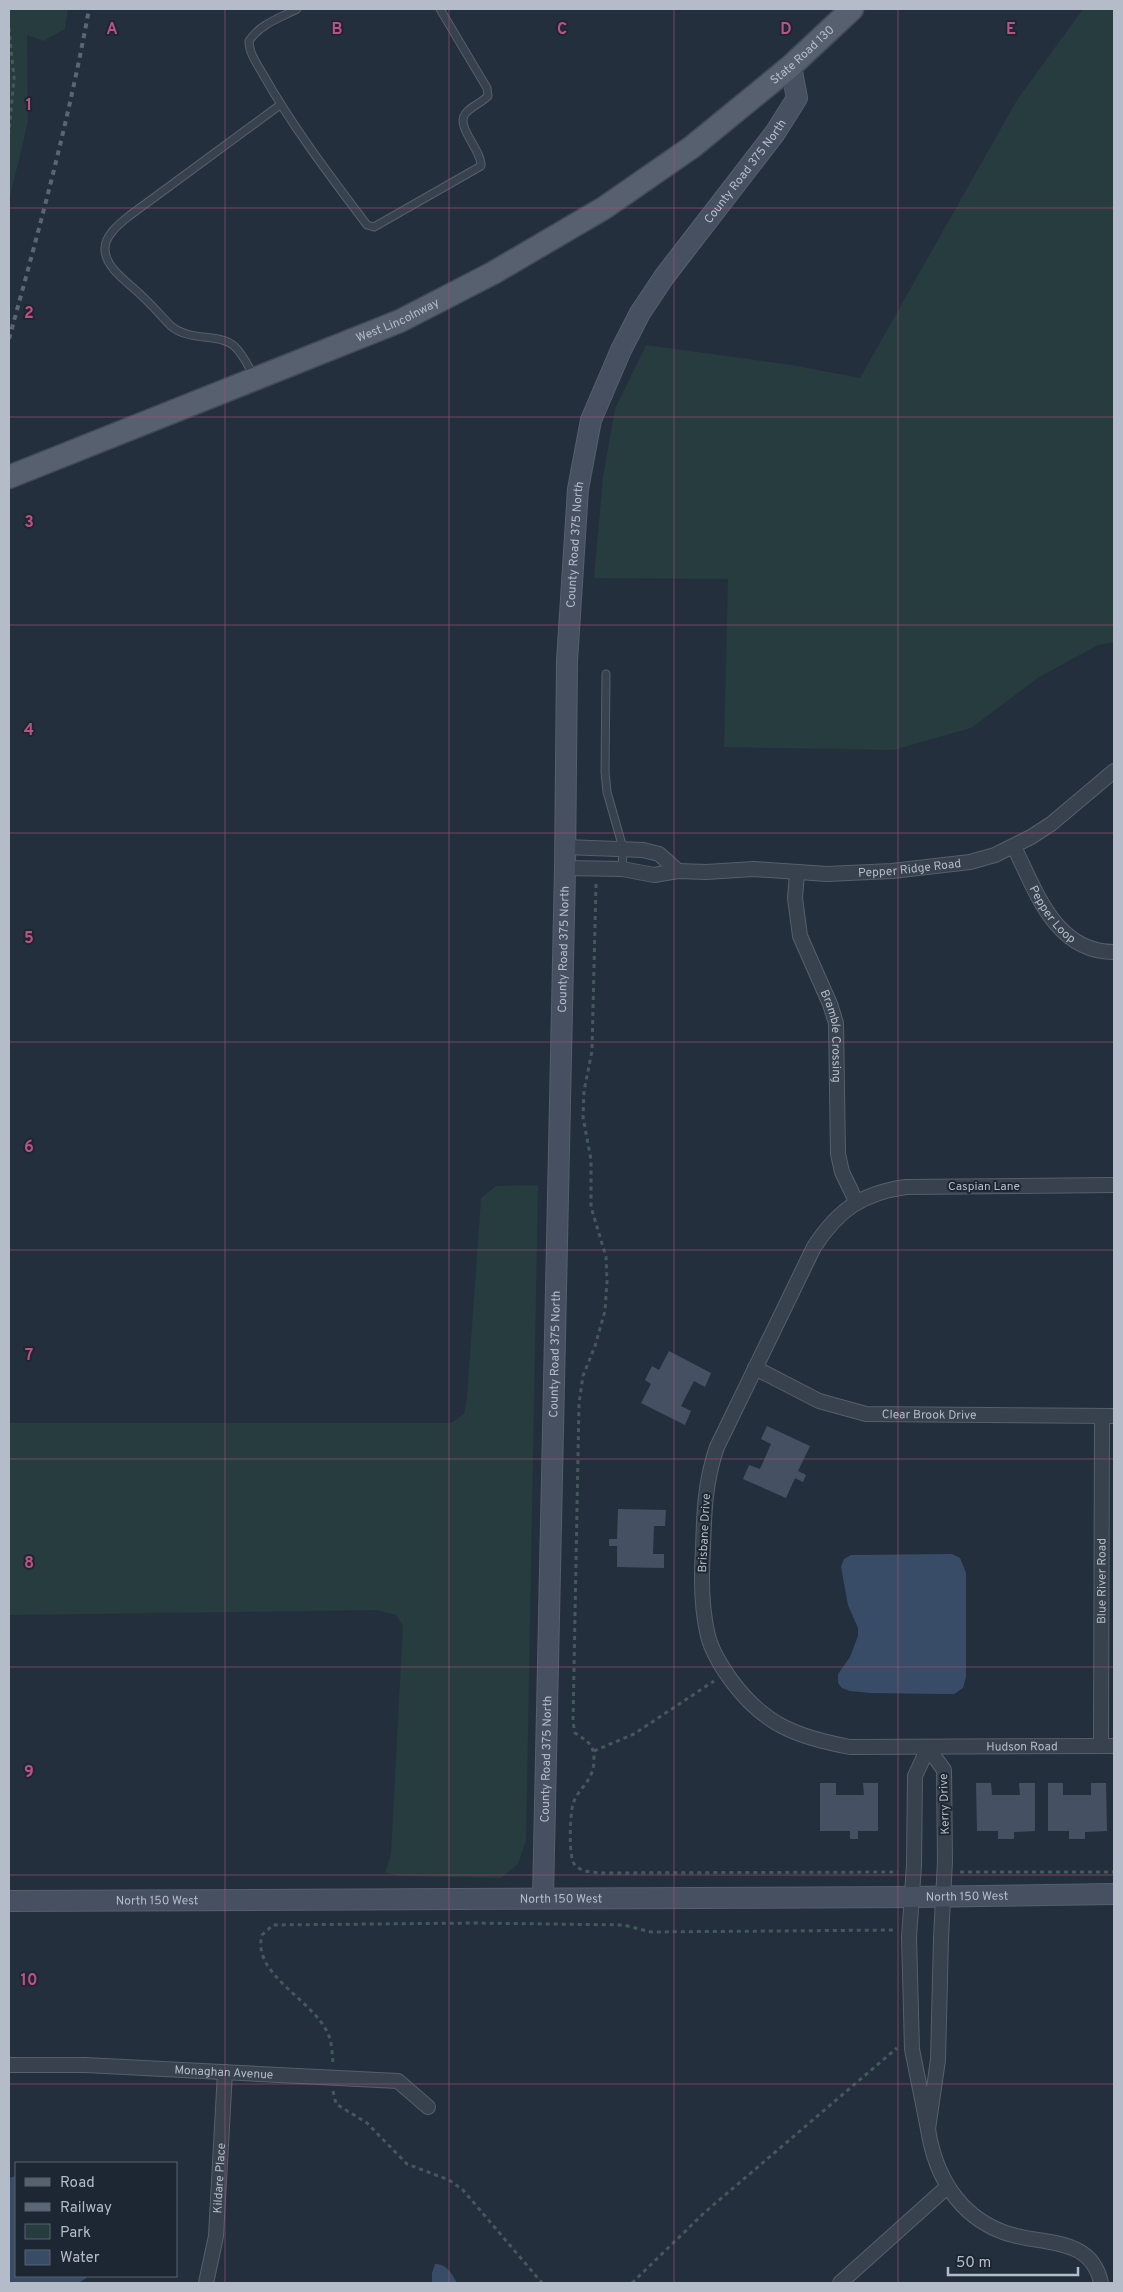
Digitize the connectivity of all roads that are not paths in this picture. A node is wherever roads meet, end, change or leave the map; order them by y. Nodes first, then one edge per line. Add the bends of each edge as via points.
1 (297, 9) edge
2 (440, 9) edge
3 (852, 9) edge
4 (791, 66) junction
5 (751, 99) joint
6 (280, 104) junction
7 (255, 379) junction
8 (9, 478) edge
9 (606, 674) dead end
10 (1114, 771) edge
11 (565, 847) junction
12 (1014, 847) junction
13 (623, 848) junction
14 (565, 868) junction
15 (622, 870) junction
16 (678, 871) junction
17 (797, 873) junction
18 (1114, 952) edge
19 (1114, 1185) edge
20 (856, 1201) junction
21 (755, 1368) junction
22 (1108, 1416) edge
23 (1108, 1746) edge
24 (928, 1748) junction
25 (1114, 1894) edge
26 (905, 1897) junction
27 (943, 1897) junction
28 (543, 1898) junction
29 (9, 1901) edge
30 (9, 2065) edge
31 (225, 2072) junction
32 (428, 2107) dead end
33 (928, 2130) junction
34 (947, 2187) junction
35 (206, 2283) edge
36 (840, 2283) edge
37 (1101, 2283) edge

1 - 6 lane via 261,28 249,41 252,53
2 - 6 lane via 487,88 488,96 464,114 463,119 481,166 374,227 367,225
3 - 4 main road, State Road 130
4 - 5 main road, State Road 130
4 - 11 street, County Road 375 North via 797,98 775,134 664,277 640,313 591,420 575,524 567,661
5 - 7 main road, West Lincolnway via 692,147 604,208 493,273 400,321
6 - 7 lane via 129,216 106,241 105,250 116,272 179,333 231,344
7 - 8 main road, West Lincolnway
9 - 13 lane via 605,772 607,792
10 - 12 street, Pepper Ridge Road via 1051,824
11 - 13 street
11 - 14 street, County Road 375 North
12 - 17 street, Pepper Ridge Road via 986,858 948,866 855,873
12 - 18 street, Pepper Loop via 1058,929 1087,947
13 - 15 lane
13 - 16 street via 658,854
14 - 15 street, Pepper Ridge Road
14 - 28 street, County Road 375 North
15 - 16 street, Pepper Ridge Road via 654,875
16 - 17 street, Pepper Ridge Road
17 - 20 street, Bramble Crossing via 795,898 800,936 836,1023 838,1154 842,1172
19 - 20 street, Caspian Lane via 916,1186 888,1189
20 - 21 street, Brisbane Drive via 832,1222 814,1247
21 - 22 street, Clear Brook Drive via 819,1401 866,1414
21 - 24 street, Brisbane Drive via 717,1447 704,1498 703,1608 708,1638 719,1664 741,1694 762,1714 787,1730 814,1740 850,1747
22 - 23 street, Blue River Road
23 - 24 street, Hudson Road
24 - 26 street, Kerry Drive via 914,1776 914,1872
24 - 27 street, Kerry Drive via 944,1770
25 - 27 street, North 150 West
26 - 27 street, North 150 West
26 - 28 street, North 150 West
26 - 33 street, Kerry Drive via 912,2049
27 - 33 street, Kerry Drive via 938,2060
28 - 29 street, North 150 West
30 - 31 street, Monaghan Avenue
31 - 32 street, Monaghan Avenue via 398,2081
31 - 35 street, Kildare Place via 216,2236
33 - 34 street, Kerry Drive via 935,2163
34 - 36 street
34 - 37 street, Kerry Drive via 968,2212 992,2227 1026,2239 1066,2244 1077,2250 1093,2265

